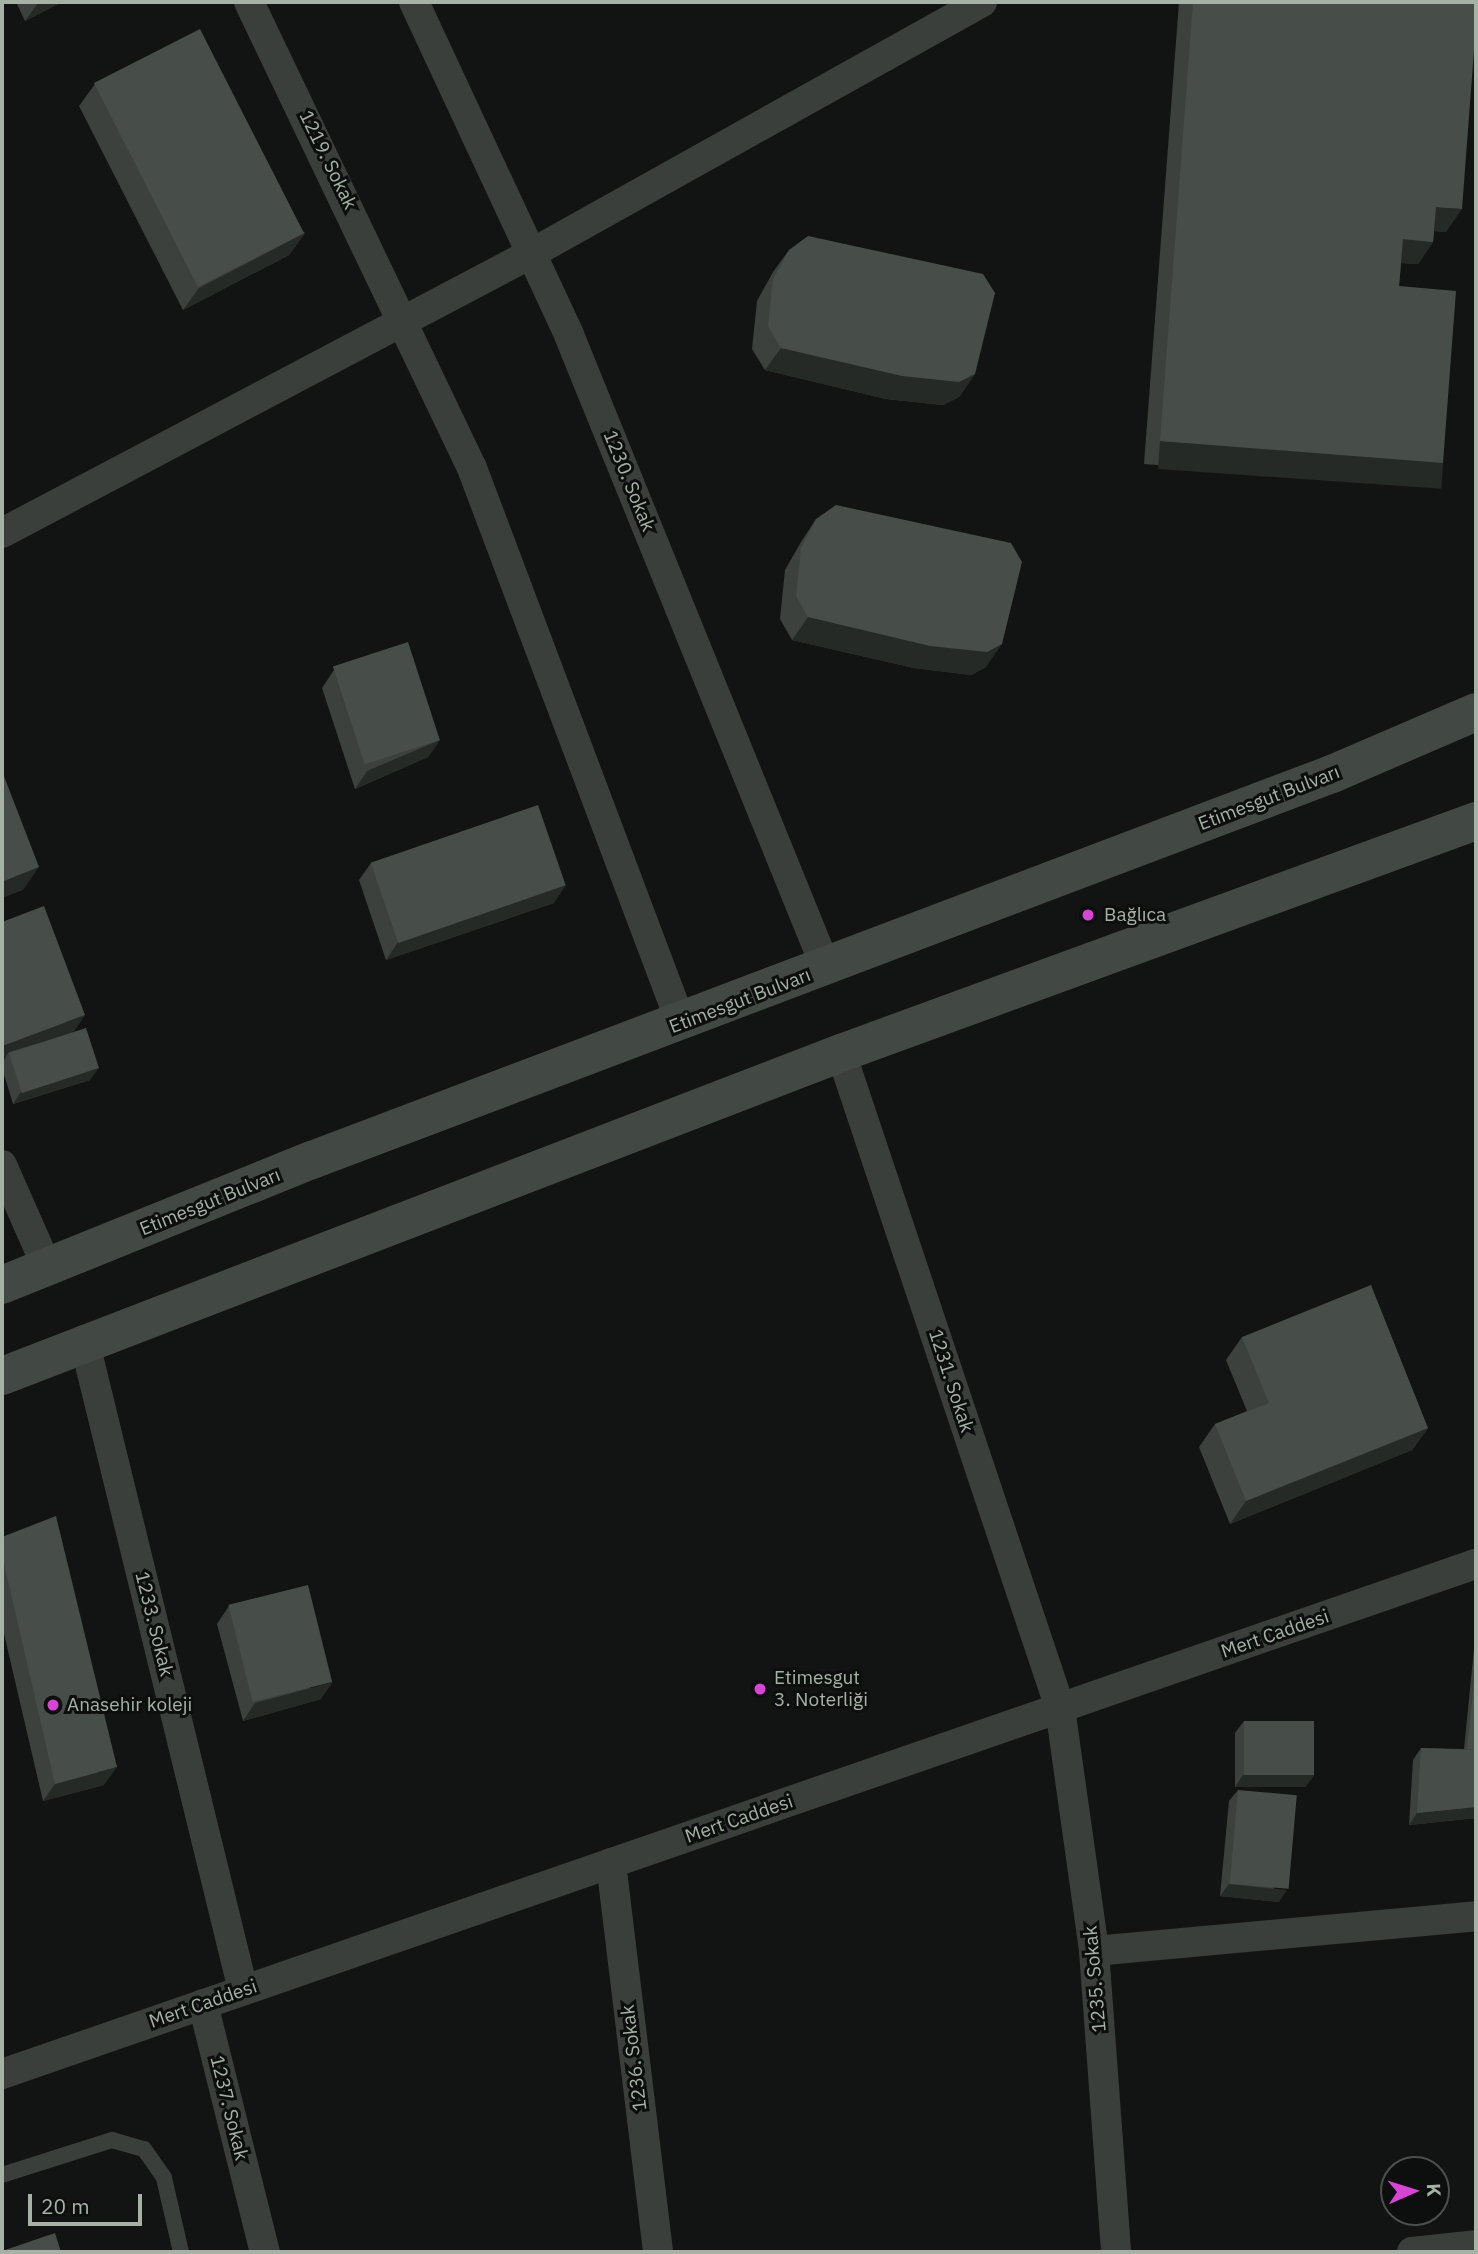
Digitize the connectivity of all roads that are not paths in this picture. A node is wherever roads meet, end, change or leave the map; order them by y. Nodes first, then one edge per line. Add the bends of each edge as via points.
1 (249, 2) edge
2 (414, 2) edge
3 (982, 2) edge
4 (534, 252) junction
5 (406, 318) junction
6 (2, 533) edge
7 (1476, 712) edge
8 (1475, 822) edge
9 (826, 968) junction
10 (681, 1023) junction
11 (841, 1053) junction
12 (2, 1165) edge
13 (47, 1267) junction
14 (2, 1285) edge
15 (84, 1340) junction
16 (2, 1376) edge
17 (1476, 1564) edge
18 (1060, 1708) junction
19 (611, 1863) junction
20 (1476, 1916) edge
21 (1094, 1951) junction
22 (243, 1990) junction
23 (203, 2004) junction
24 (2, 2074) edge
25 (2, 2175) edge
26 (1476, 2245) edge
27 (181, 2252) edge
28 (265, 2252) edge
29 (658, 2252) edge
30 (1116, 2252) edge
31 (1412, 2252) edge

1 - 5 street, 1219. Sokak
2 - 4 street, 1230. Sokak
3 - 4 street
4 - 5 street
4 - 9 street, 1230. Sokak
5 - 6 street
5 - 10 street, 1219. Sokak via 516,579
7 - 9 main road, Etimesgut Bulvarı
8 - 11 main road
9 - 10 main road, Etimesgut Bulvarı
10 - 13 main road, Etimesgut Bulvarı
11 - 15 main road
11 - 18 street, 1231. Sokak
12 - 13 street
13 - 14 main road, Etimesgut Bulvarı
15 - 16 main road
15 - 22 street, 1233. Sokak
17 - 18 street, Mert Caddesi
18 - 19 street, Mert Caddesi
18 - 21 street, 1235. Sokak
19 - 22 street, Mert Caddesi
19 - 29 street, 1236. Sokak
20 - 21 street
21 - 30 street, 1235. Sokak
22 - 23 street, Mert Caddesi
23 - 24 street, Mert Caddesi
23 - 28 street, 1237. Sokak
25 - 27 lane via 112,2140 144,2149 164,2178
26 - 31 street

